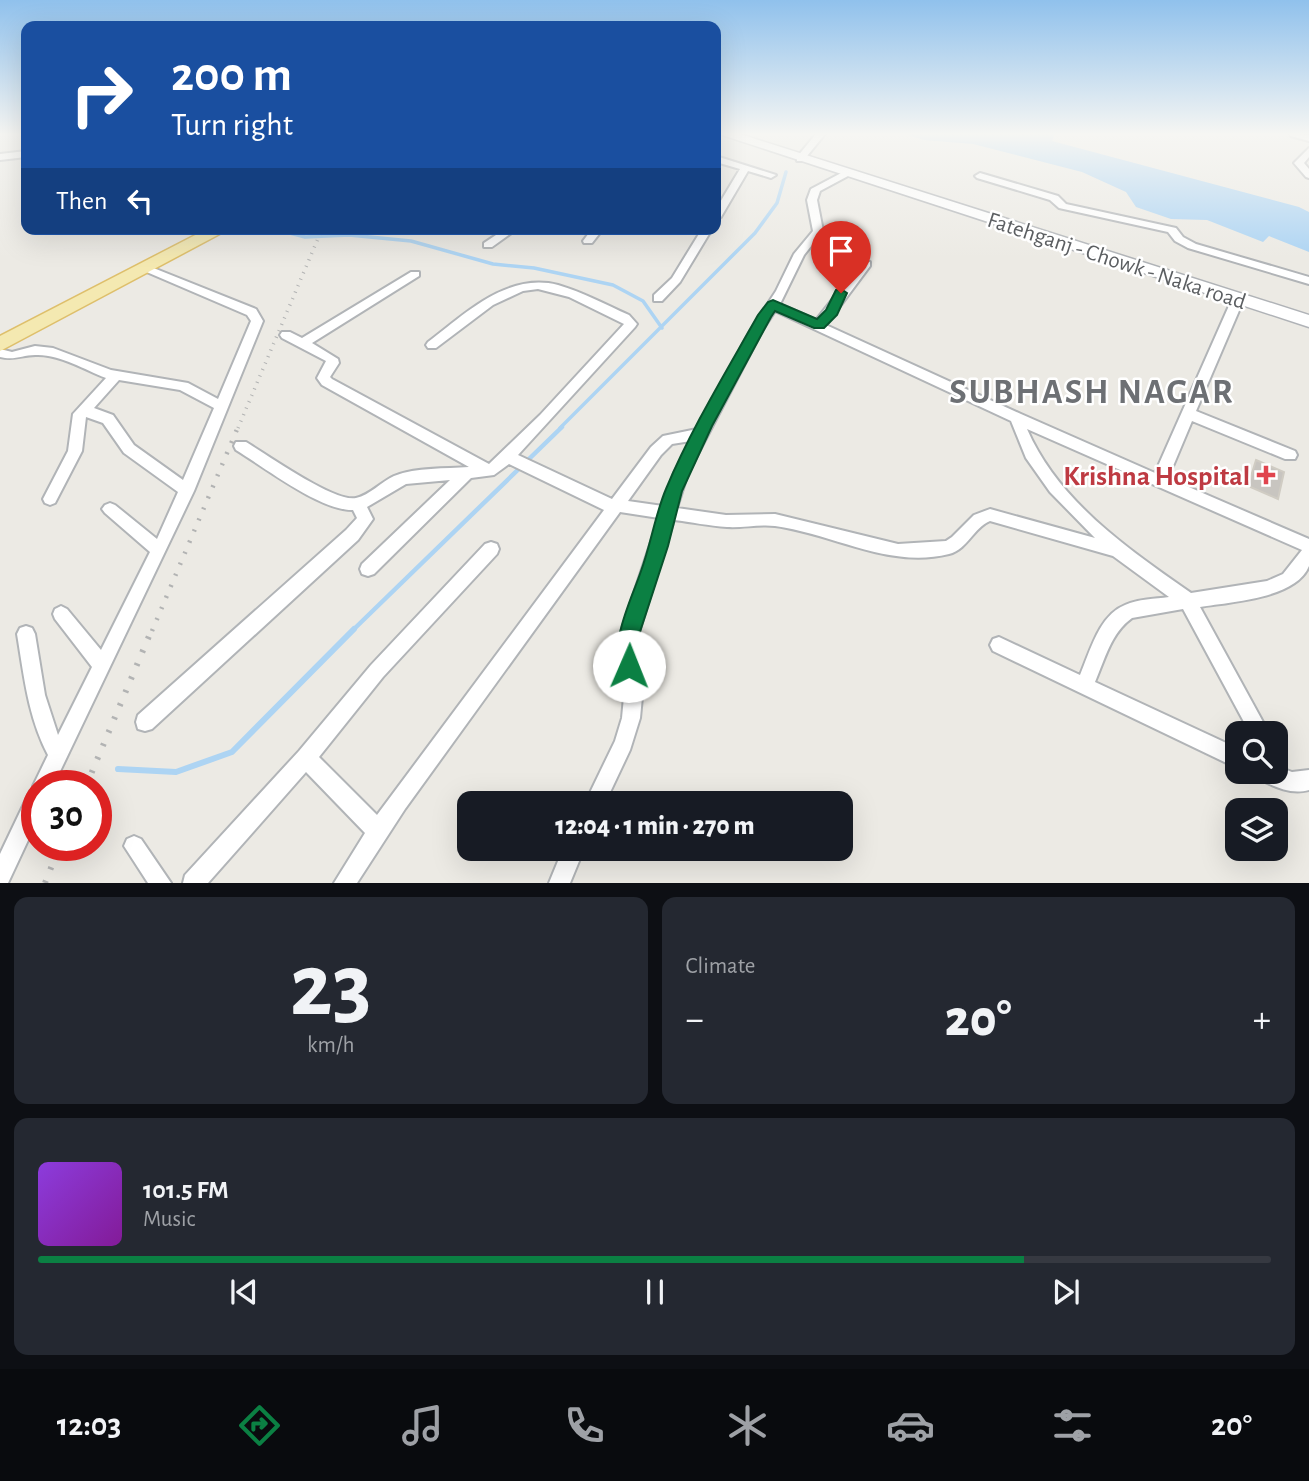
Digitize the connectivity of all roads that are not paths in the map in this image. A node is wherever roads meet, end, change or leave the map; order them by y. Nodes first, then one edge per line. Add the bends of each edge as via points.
1 (741, 175) edge
2 (843, 175) edge
3 (849, 175) edge
4 (980, 176) dead end
5 (721, 209) edge
6 (209, 235) edge
7 (504, 235) edge
8 (593, 235) edge
9 (703, 235) edge
10 (588, 241) dead end
11 (488, 246) dead end
12 (866, 264) dead end
13 (146, 268) junction
14 (415, 274) dead end
15 (1309, 281) edge
16 (658, 298) dead end
17 (1238, 299) junction
18 (773, 305) junction
19 (1309, 321) edge
20 (819, 325) junction
21 (286, 335) dead end
22 (305, 342) junction
23 (0, 344) edge
24 (432, 345) dead end
25 (0, 353) edge
26 (116, 375) junction
27 (222, 407) junction
28 (82, 411) junction
29 (1187, 413) junction
30 (1016, 418) junction
31 (700, 434) junction
32 (242, 446) dead end
33 (1290, 455) dead end
34 (517, 461) junction
35 (489, 471) junction
36 (466, 474) junction
37 (1158, 481) junction
38 (187, 491) junction
39 (50, 499) dead end
40 (358, 504) junction
41 (616, 506) junction
42 (110, 509) dead end
43 (668, 513) junction
44 (1309, 546) edge
45 (491, 549) dead end
46 (159, 550) junction
47 (1118, 551) junction
48 (1309, 554) edge
49 (368, 569) dead end
50 (1187, 600) junction
51 (61, 614) dead end
52 (26, 634) dead end
53 (999, 645) dead end
54 (102, 665) junction
55 (1085, 685) junction
56 (1253, 721) edge
57 (145, 722) dead end
58 (1225, 752) edge
59 (58, 753) junction
60 (306, 758) junction
61 (50, 770) edge
62 (1288, 777) edge
63 (1309, 780) edge
64 (600, 791) edge
65 (378, 831) junction
66 (21, 832) edge
67 (134, 846) dead end
68 (569, 861) edge
69 (0, 877) edge
70 (161, 883) edge
71 (192, 883) edge
72 (344, 883) edge
73 (559, 883) edge

1 - 5 street
2 - 18 street via 816,189 812,200 818,231 799,254
3 - 17 street, Fatehganj - Chowk - Naka road
4 - 15 street via 1054,198 1063,206 1172,230 1192,246
6 - 13 main road
7 - 11 street
8 - 10 street
9 - 16 street via 676,280
12 - 20 street via 850,279 832,312
13 - 23 main road
13 - 27 street via 256,316
14 - 22 street
17 - 19 street, Fatehganj - Chowk - Naka road
17 - 29 street
18 - 20 street
18 - 31 street
20 - 30 street
21 - 22 street
22 - 35 street via 332,359 323,378 327,382
24 - 34 street via 521,286 558,289 629,320 630,327
25 - 26 street via 12,356 45,350
26 - 27 street via 177,384
26 - 28 street
27 - 38 street
28 - 38 street via 103,415 136,455
28 - 39 street via 75,451
29 - 33 street
29 - 37 street
30 - 37 street
30 - 47 street via 1038,467
31 - 41 street via 668,440
31 - 43 street
32 - 40 street via 309,487 344,504
34 - 35 street
34 - 41 street
35 - 36 street
36 - 40 street via 395,481
36 - 49 street
37 - 44 street
38 - 46 street
40 - 57 street via 365,519 352,536
41 - 43 street
41 - 65 street
42 - 46 street
43 - 47 street via 726,521 775,520 907,551 949,547 979,519 990,515
43 - 64 street via 629,635 631,721
45 - 60 street via 362,688
46 - 54 street
47 - 50 street
48 - 50 street via 1297,572 1281,584
50 - 55 street via 1139,607 1118,616
50 - 56 street
51 - 54 street
52 - 59 street via 38,711
53 - 55 street
54 - 59 street
55 - 58 street
59 - 61 street
60 - 65 street
60 - 71 street
62 - 63 street via 1299,783
65 - 72 street
66 - 69 street
67 - 70 street
68 - 73 street

